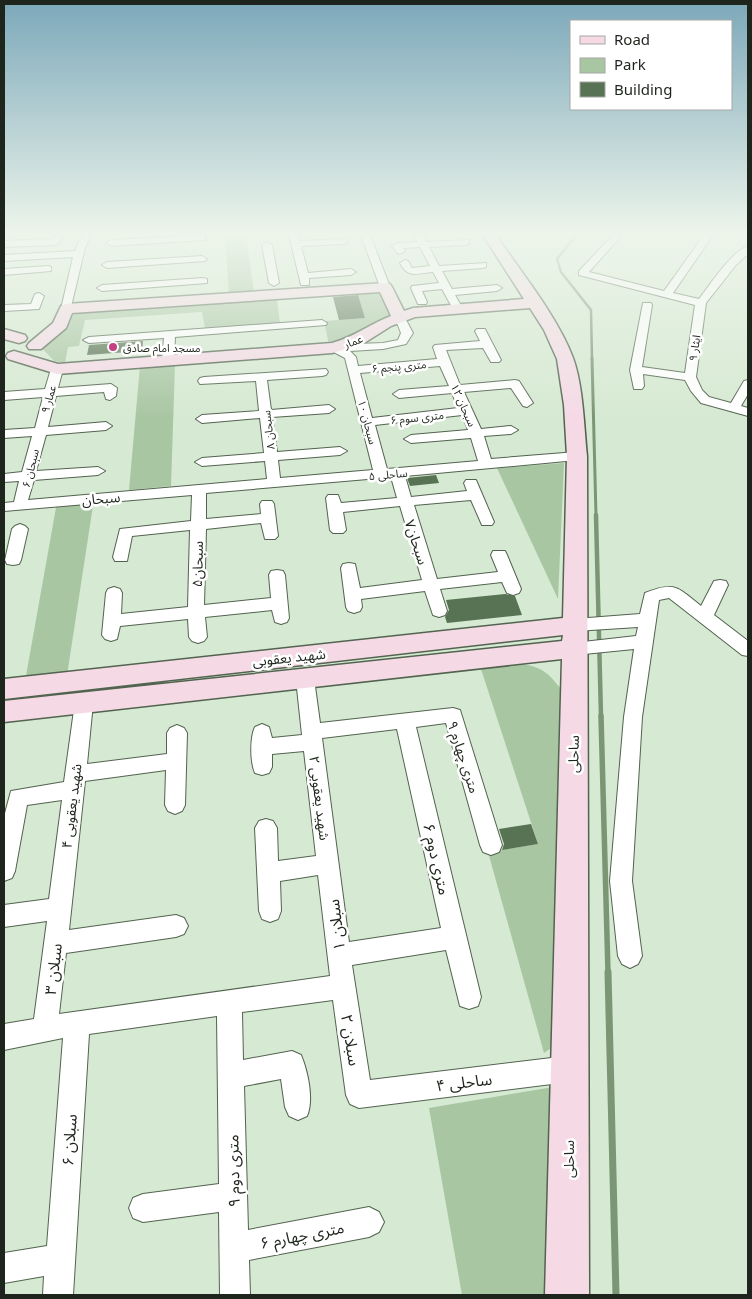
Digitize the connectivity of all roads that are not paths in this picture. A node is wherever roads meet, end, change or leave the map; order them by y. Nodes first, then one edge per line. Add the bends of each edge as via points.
1 (39, 296) dead end
2 (69, 296) edge
3 (260, 296) edge
4 (389, 296) edge
5 (419, 296) edge
6 (451, 296) edge
7 (525, 296) edge
8 (541, 296) edge
9 (673, 296) edge
10 (707, 296) edge
11 (722, 296) edge
12 (422, 302) dead end
13 (701, 303) junction
14 (647, 305) dead end
15 (537, 307) junction
16 (4, 308) edge
17 (66, 309) junction
18 (458, 309) junction
19 (400, 318) junction
20 (322, 323) dead end
21 (481, 331) dead end
22 (170, 335) junction
23 (89, 340) dead end
24 (488, 344) junction
25 (15, 347) edge
26 (332, 348) junction
27 (168, 360) junction
28 (495, 360) dead end
29 (444, 362) junction
30 (54, 368) junction
31 (354, 370) junction
32 (636, 370) junction
33 (322, 372) dead end
34 (261, 376) junction
35 (690, 377) junction
36 (204, 381) dead end
37 (748, 384) edge
38 (638, 386) dead end
39 (457, 389) junction
40 (111, 392) dead end
41 (49, 393) junction
42 (398, 394) dead end
43 (4, 396) edge
44 (527, 403) dead end
45 (734, 408) junction
46 (330, 409) dead end
47 (467, 411) junction
48 (748, 412) edge
49 (266, 414) junction
50 (202, 419) dead end
51 (368, 422) junction
52 (106, 426) dead end
53 (39, 430) junction
54 (511, 430) dead end
55 (476, 433) junction
56 (4, 434) edge
57 (411, 439) dead end
58 (340, 451) dead end
59 (271, 456) junction
60 (577, 456) junction
61 (202, 460) dead end
62 (486, 464) junction
63 (98, 471) dead end
64 (397, 473) junction
65 (381, 474) junction
66 (29, 476) junction
67 (4, 478) edge
68 (274, 483) junction
69 (199, 491) junction
70 (405, 502) junction
71 (20, 505) junction
72 (4, 507) edge
73 (487, 522) dead end
74 (198, 524) junction
75 (338, 530) dead end
76 (13, 536) edge
77 (270, 536) dead end
78 (499, 555) dead end
79 (121, 557) dead end
80 (13, 560) dead end
81 (348, 568) dead end
82 (277, 575) dead end
83 (431, 585) junction
84 (720, 585) dead end
85 (114, 593) dead end
86 (196, 611) junction
87 (439, 611) dead end
88 (704, 617) junction
89 (646, 620) junction
90 (198, 637) dead end
91 (574, 637) junction
92 (643, 642) junction
93 (748, 650) edge
94 (305, 679) junction
95 (4, 689) edge
96 (84, 703) junction
97 (4, 712) edge
98 (405, 721) junction
99 (177, 733) dead end
100 (313, 737) junction
101 (262, 749) dead end
102 (175, 761) junction
103 (74, 782) junction
104 (175, 805) dead end
105 (266, 828) dead end
106 (492, 845) dead end
107 (329, 864) junction
108 (4, 871) edge
109 (269, 872) junction
110 (59, 908) junction
111 (270, 910) dead end
112 (4, 916) edge
113 (176, 926) dead end
114 (455, 937) junction
115 (56, 943) junction
116 (340, 955) junction
117 (630, 956) dead end
118 (343, 986) junction
119 (469, 997) dead end
120 (229, 1002) junction
121 (77, 1023) junction
122 (46, 1030) junction
123 (4, 1037) edge
124 (568, 1069) junction
125 (230, 1076) junction
126 (359, 1094) joint
127 (298, 1107) dead end
128 (233, 1196) junction
129 (143, 1208) dead end
130 (369, 1222) dead end
131 (234, 1248) junction
132 (61, 1258) junction
133 (4, 1268) edge
134 (58, 1295) edge
135 (235, 1295) edge
136 (566, 1295) edge

1 - 16 street via 36,306
2 - 17 street
3 - 17 street
4 - 19 street
5 - 12 street
6 - 18 street
7 - 15 street, ساحلی
8 - 15 street via 545,302
9 - 13 street
10 - 13 street
11 - 13 street
13 - 35 street, ایثار ۹
14 - 32 street
15 - 18 street, عمار
15 - 19 street via 430,320
15 - 60 street, ساحلی via 552,330 564,360 573,405
17 - 25 street via 60,325
18 - 19 street, عمار via 413,313
19 - 26 street, عمار via 355,342
19 - 26 street via 408,333 402,342
20 - 22 street
21 - 24 street
22 - 23 street
22 - 27 street
24 - 28 street
24 - 29 street, سبحان ۱۲ via 439,347
25 - 30 street, عمار
26 - 27 street, عمار
26 - 31 street, سبحان ۱۰ via 350,357
27 - 30 street, عمار
29 - 31 street, ۶ متری پنجم
29 - 39 street, سبحان ۱۲
30 - 41 street, عمار ۹
31 - 51 street, سبحان ۱۰
32 - 35 street
32 - 38 street
33 - 34 street
34 - 36 street
34 - 49 street, سبحان ۸
35 - 45 street, ایثار ۹ via 705,400
37 - 45 street
39 - 42 street
39 - 44 street via 515,384
39 - 47 street, سبحان ۱۲
40 - 41 street
41 - 43 street
41 - 53 street, عمار ۹
45 - 48 street
46 - 49 street
47 - 51 street, ۶ متری سوم
47 - 55 street, سبحان ۱۲
49 - 50 street
49 - 59 street, سبحان ۸
51 - 65 street, سبحان ۱۰
52 - 53 street
53 - 56 street
53 - 66 street, سبحان ۶
54 - 55 street
55 - 57 street
55 - 62 street, سبحان ۱۲
58 - 59 street
59 - 61 street
59 - 68 street, سبحان ۸
60 - 62 street, ساحلی ۵
60 - 91 street, ساحلی
62 - 64 street, ساحلی ۵
63 - 66 street
64 - 65 street, ساحلی ۵
64 - 70 street, سبحان۷
65 - 68 street, ساحلی ۵
66 - 67 street
66 - 71 street, سبحان ۶
68 - 69 street, ساحلی ۵
69 - 71 street, سبحان
69 - 74 street, سبحان۵
70 - 73 street via 473,489
70 - 75 street via 334,503
70 - 83 street, سبحان۷
71 - 72 street, سبحان
74 - 77 street via 268,511
74 - 79 street via 126,532
74 - 86 street, سبحان۵
76 - 80 street
78 - 83 street via 510,582
81 - 83 street via 353,600
82 - 86 street via 280,611
83 - 87 street, سبحان۷
84 - 88 street
85 - 86 street via 111,628
86 - 90 street, سبحان۵
88 - 89 street via 675,594 666,591 651,596
88 - 93 street
89 - 91 street via 608,622
89 - 92 street
91 - 92 street via 606,646
91 - 94 street, شهید یعقوبی
91 - 95 street, شهید یعقوبی
91 - 124 street, ساحلی
92 - 117 street via 633,718 621,880
94 - 96 street, شهید یعقوبی
94 - 100 street, شهید یعقوبی ۲
96 - 97 street, شهید یعقوبی
96 - 103 street, شهید یعقوبی ۴
98 - 100 street, ۹ متری چهارم
98 - 106 street, ۹ متری چهارم via 453,715
98 - 114 street, ۶ متری دوم
99 - 102 street
100 - 101 street
100 - 107 street, شهید یعقوبی ۲
102 - 103 street
102 - 104 street
103 - 108 street via 18,797
103 - 110 street, شهید یعقوبی ۴
105 - 109 street
107 - 109 street
107 - 116 street, سبلان ۱
109 - 111 street
110 - 112 street
110 - 115 street, سبلان ۳
113 - 115 street
114 - 116 street
114 - 119 street, ۶ متری دوم
115 - 122 street, سبلان ۳
116 - 118 street, سبلان ۱
118 - 120 street
118 - 126 street, سبلان ۲
120 - 121 street
120 - 125 street, ۹ متری دوم
121 - 122 street
121 - 132 street, سبلان ۶
122 - 123 street
124 - 126 street, ساحلی ۴
124 - 136 street, ساحلی
125 - 127 street via 292,1064
125 - 128 street, ۹ متری دوم
128 - 129 street
128 - 131 street, ۹ متری دوم
130 - 131 street, ۶ متری چهارم
131 - 135 street, ۹ متری دوم
132 - 133 street
132 - 134 street, سبلان ۶

